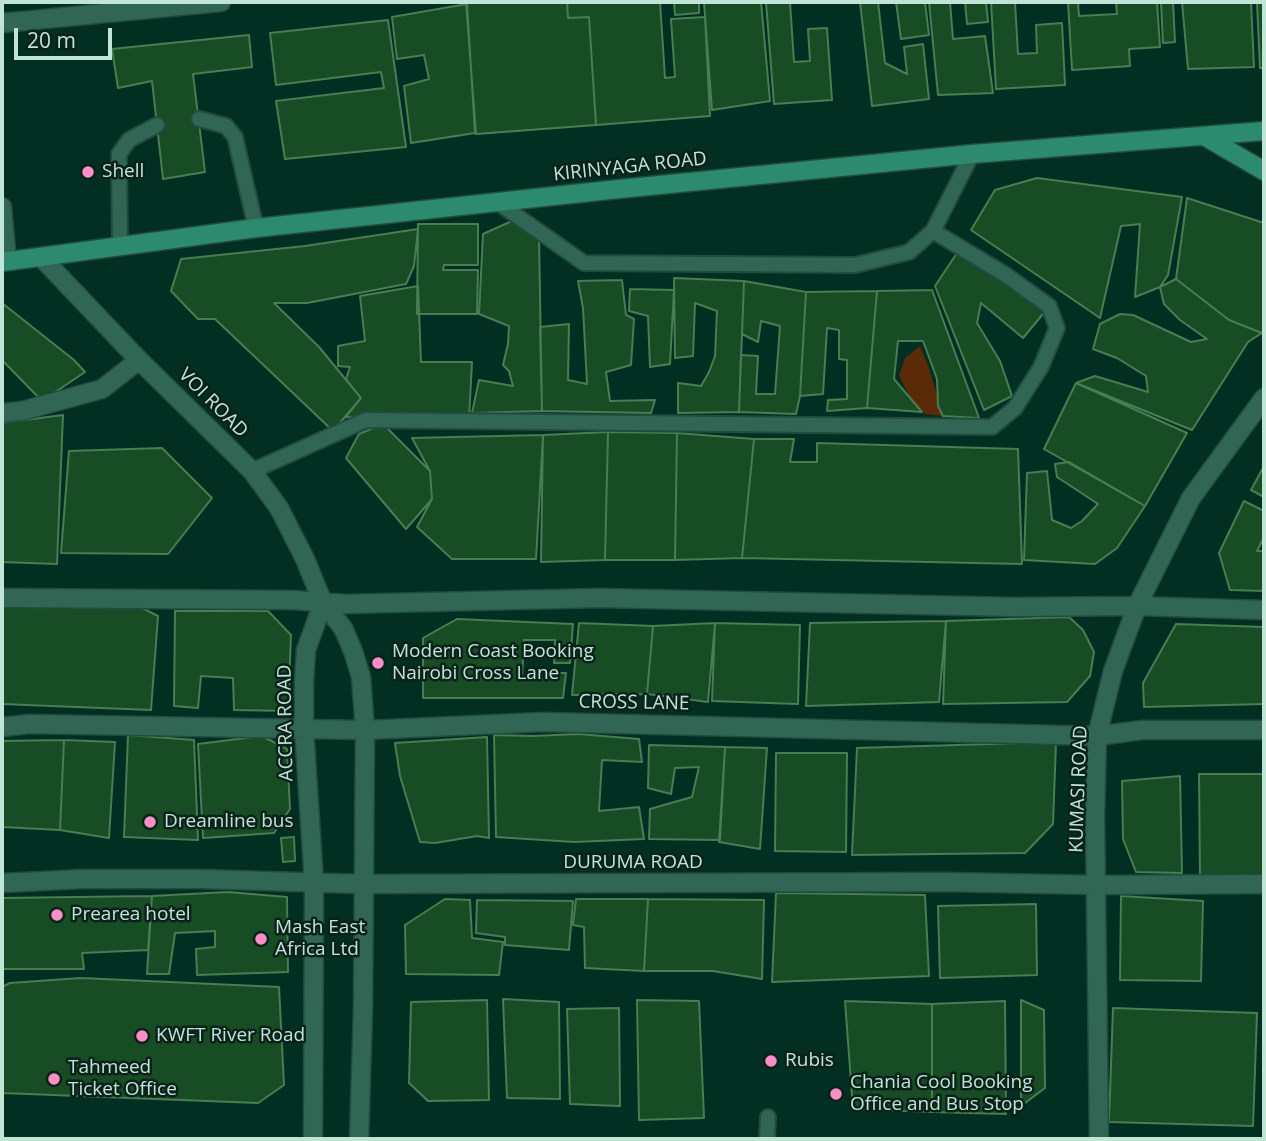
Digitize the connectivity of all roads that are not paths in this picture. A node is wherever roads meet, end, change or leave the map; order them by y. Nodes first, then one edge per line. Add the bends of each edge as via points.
1 (221, 2) edge
2 (2, 23) edge
3 (199, 119) dead end
4 (157, 125) dead end
5 (1264, 131) edge
6 (1204, 136) junction
7 (972, 154) junction
8 (1264, 171) edge
9 (497, 202) junction
10 (2, 207) edge
11 (256, 228) junction
12 (933, 231) junction
13 (120, 247) junction
14 (41, 257) junction
15 (5, 262) edge
16 (139, 360) junction
17 (1264, 398) edge
18 (2, 413) edge
19 (252, 471) junction
20 (2, 598) edge
21 (323, 603) junction
22 (1137, 606) junction
23 (1264, 610) edge
24 (2, 727) edge
25 (304, 728) junction
26 (365, 730) junction
27 (1264, 730) edge
28 (1097, 736) junction
29 (2, 883) edge
30 (314, 883) junction
31 (362, 884) junction
32 (1264, 884) edge
33 (1098, 885) junction
34 (768, 1117) dead end
35 (313, 1139) edge
36 (359, 1139) edge
37 (767, 1139) edge
38 (1099, 1139) edge

1 - 2 street
3 - 11 lane via 226,126 235,136
4 - 13 lane via 129,141 119,154
5 - 6 street, KIRINYAGA ROAD
6 - 7 street, KIRINYAGA ROAD
6 - 8 street
7 - 9 street, KIRINYAGA ROAD
7 - 12 lane
9 - 11 street, KIRINYAGA ROAD
9 - 12 lane via 584,263 855,265 909,252
10 - 15 street
11 - 13 street, KIRINYAGA ROAD
12 - 19 lane via 1049,306 1056,328 1041,367 1015,408 992,427 366,420
13 - 14 street, KIRINYAGA ROAD
14 - 15 street, KIRINYAGA ROAD
14 - 16 street, VOI ROAD
16 - 18 street via 102,389
16 - 19 street, VOI ROAD
17 - 22 street, KUMASI ROAD via 1191,498
19 - 21 street, VOI ROAD via 279,508
20 - 21 street
21 - 22 street via 600,598
21 - 25 street, ACCRA ROAD via 306,650
21 - 26 street via 343,628 353,651 361,677
22 - 23 street
22 - 28 street, KUMASI ROAD via 1113,671
24 - 25 street, CROSS LANE
25 - 26 street, CROSS LANE
25 - 30 street, ACCRA ROAD
26 - 28 street, CROSS LANE via 544,722
26 - 31 street
27 - 28 street, CROSS LANE via 1142,730
28 - 33 street, KUMASI ROAD
29 - 30 street, DURUMA ROAD via 83,879
30 - 31 street, DURUMA ROAD
30 - 35 street, ACCRA ROAD
31 - 33 street, DURUMA ROAD
31 - 36 street
32 - 33 street, DURUMA ROAD
33 - 38 street, KUMASI ROAD
34 - 37 lane

